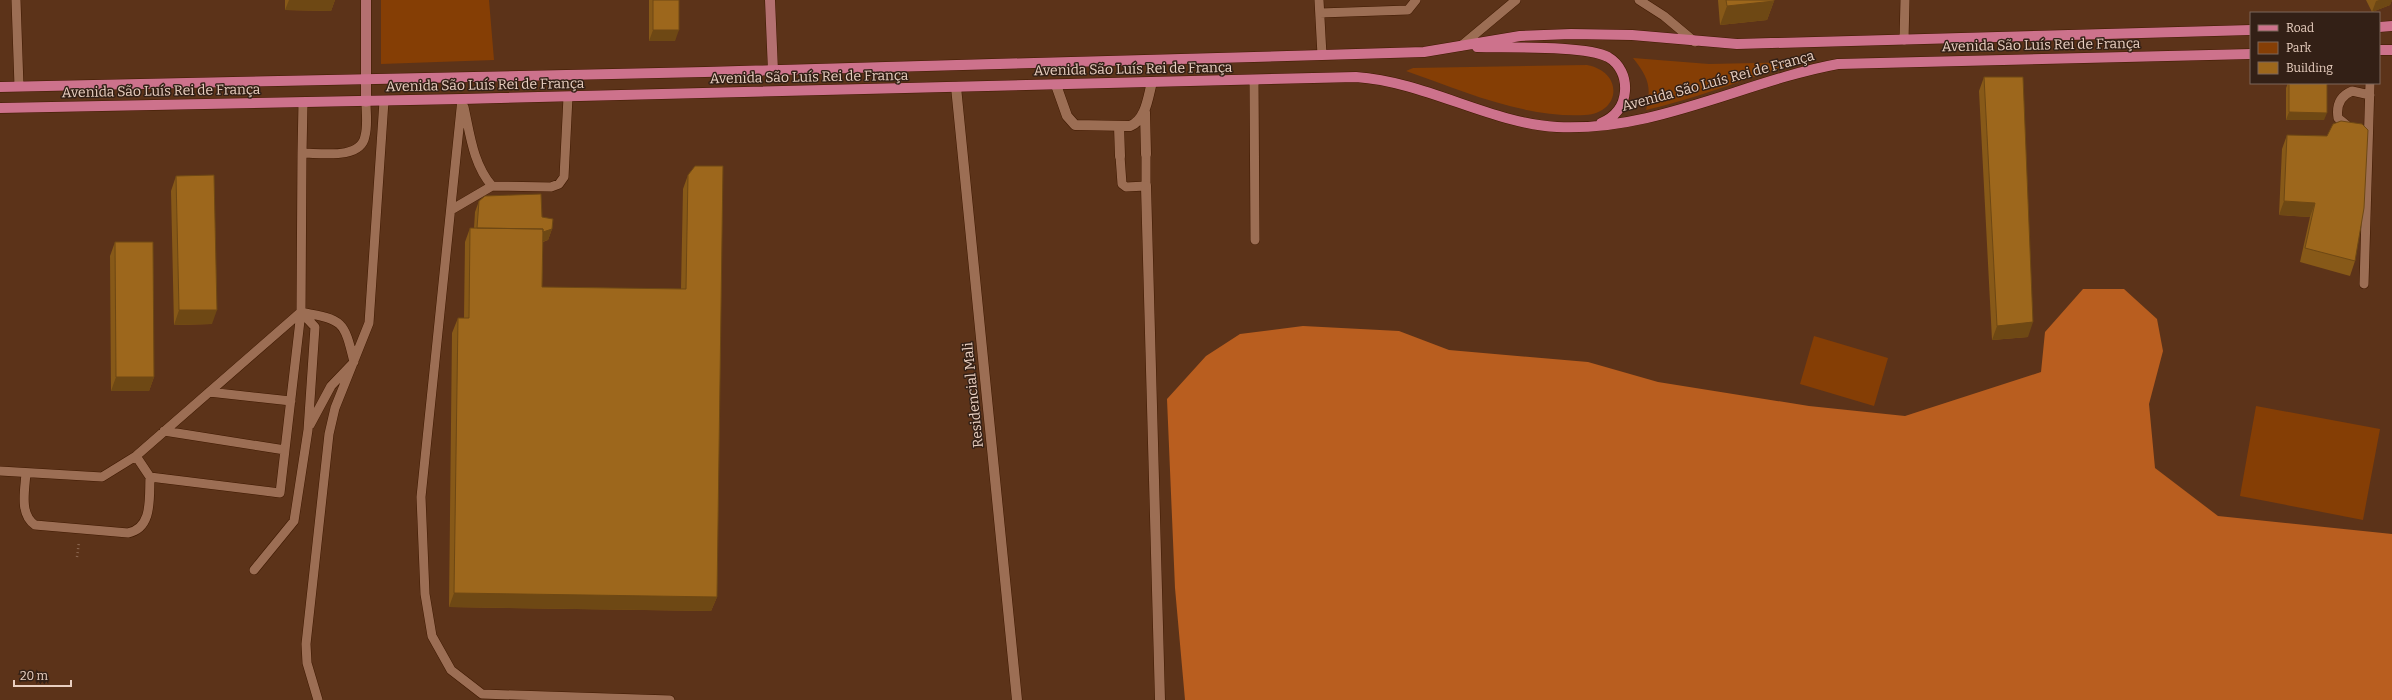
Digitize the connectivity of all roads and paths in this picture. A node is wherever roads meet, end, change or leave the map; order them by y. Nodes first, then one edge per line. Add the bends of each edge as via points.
1 (16, 0) edge
2 (366, 0) edge
3 (770, 0) edge
4 (1319, 0) edge
5 (1416, 0) edge
6 (1516, 0) edge
7 (1639, 0) edge
8 (1905, 0) edge
9 (1320, 13) junction
10 (2392, 26) edge
11 (2380, 27) edge
12 (2250, 30) edge
13 (1904, 40) junction
14 (1695, 42) junction
15 (1462, 46) junction
16 (2380, 50) edge
17 (2392, 50) edge
18 (2250, 54) edge
19 (1322, 55) junction
20 (773, 70) junction
21 (366, 80) junction
22 (1254, 80) junction
23 (1152, 82) junction
24 (1056, 84) junction
25 (2370, 84) edge
26 (19, 86) junction
27 (0, 87) edge
28 (956, 87) junction
29 (2370, 95) junction
30 (568, 97) junction
31 (462, 100) junction
32 (384, 101) junction
33 (366, 102) junction
34 (303, 103) junction
35 (0, 108) edge
36 (1145, 108) junction
37 (2369, 123) junction
38 (1119, 126) junction
39 (1590, 126) junction
40 (302, 153) junction
41 (1146, 154) joint
42 (1120, 156) joint
43 (492, 186) junction
44 (1146, 186) junction
45 (451, 210) junction
46 (1255, 240) dead end
47 (2364, 284) dead end
48 (301, 312) junction
49 (354, 362) junction
50 (209, 392) junction
51 (291, 401) junction
52 (308, 430) junction
53 (164, 431) junction
54 (285, 450) junction
55 (136, 456) junction
56 (0, 471) edge
57 (26, 473) junction
58 (150, 476) junction
59 (254, 570) dead end
60 (318, 700) edge
61 (670, 700) edge
62 (1017, 700) edge
63 (1160, 700) edge

1 - 26 lane
2 - 21 street
3 - 20 street
4 - 9 lane
5 - 9 lane via 1408,10
6 - 15 lane
7 - 14 lane via 1664,16
8 - 13 lane
9 - 19 lane
10 - 11 main road
12 - 13 main road, Avenida São Luís Rei de França
13 - 14 main road, Avenida São Luís Rei de França via 1737,44
14 - 15 main road, Avenida São Luís Rei de França via 1632,35 1571,34 1520,36
15 - 19 main road, Avenida São Luís Rei de França via 1424,52
15 - 39 main road via 1588,51 1608,58 1622,73 1625,85 1623,100 1613,116
16 - 17 main road
18 - 39 main road, Avenida São Luís Rei de França via 1838,64 1802,71 1653,116
19 - 20 main road, Avenida São Luís Rei de França
20 - 21 main road, Avenida São Luís Rei de França
21 - 26 main road, Avenida São Luís Rei de França
21 - 33 street
22 - 23 main road, Avenida São Luís Rei de França
22 - 39 main road, Avenida São Luís Rei de França via 1374,78 1418,88 1519,120 1556,127
22 - 46 lane
23 - 24 main road, Avenida São Luís Rei de França
23 - 36 street
24 - 28 main road, Avenida São Luís Rei de França
24 - 38 street via 1067,116 1075,125
25 - 29 lane
26 - 27 main road, Avenida São Luís Rei de França
28 - 30 main road, Avenida São Luís Rei de França
28 - 62 street, Residencial Mali
29 - 37 lane
29 - 37 lane via 2352,91 2338,104 2337,111 2341,122 2350,128
30 - 31 main road, Avenida São Luís Rei de França
30 - 43 lane via 564,177 559,184 551,188
31 - 32 main road, Avenida São Luís Rei de França
31 - 43 lane via 476,159 483,176
31 - 45 lane
32 - 33 main road, Avenida São Luís Rei de França
32 - 49 lane via 369,323
33 - 34 main road, Avenida São Luís Rei de França
33 - 40 lane via 366,136 362,146 354,152
34 - 35 main road, Avenida São Luís Rei de França
34 - 40 lane
36 - 38 street via 1136,124
36 - 41 street
37 - 47 lane
38 - 42 street
40 - 48 lane
41 - 44 lane
42 - 44 lane via 1122,184 1126,187
43 - 45 lane
44 - 63 street
45 - 61 lane via 421,497 425,594 432,636 451,670 482,694
48 - 49 lane via 330,317 340,323 349,340
48 - 50 lane
48 - 51 lane
48 - 52 lane via 315,327
49 - 52 lane via 331,386
49 - 60 lane via 335,408 329,434 306,644 307,663
50 - 51 lane
50 - 53 lane
51 - 54 lane
52 - 59 lane via 294,521
53 - 54 lane
53 - 55 lane
54 - 58 lane via 280,492
55 - 57 lane via 102,478
55 - 58 lane
56 - 57 lane
57 - 58 lane via 26,516 35,525 128,533 138,531 145,523

